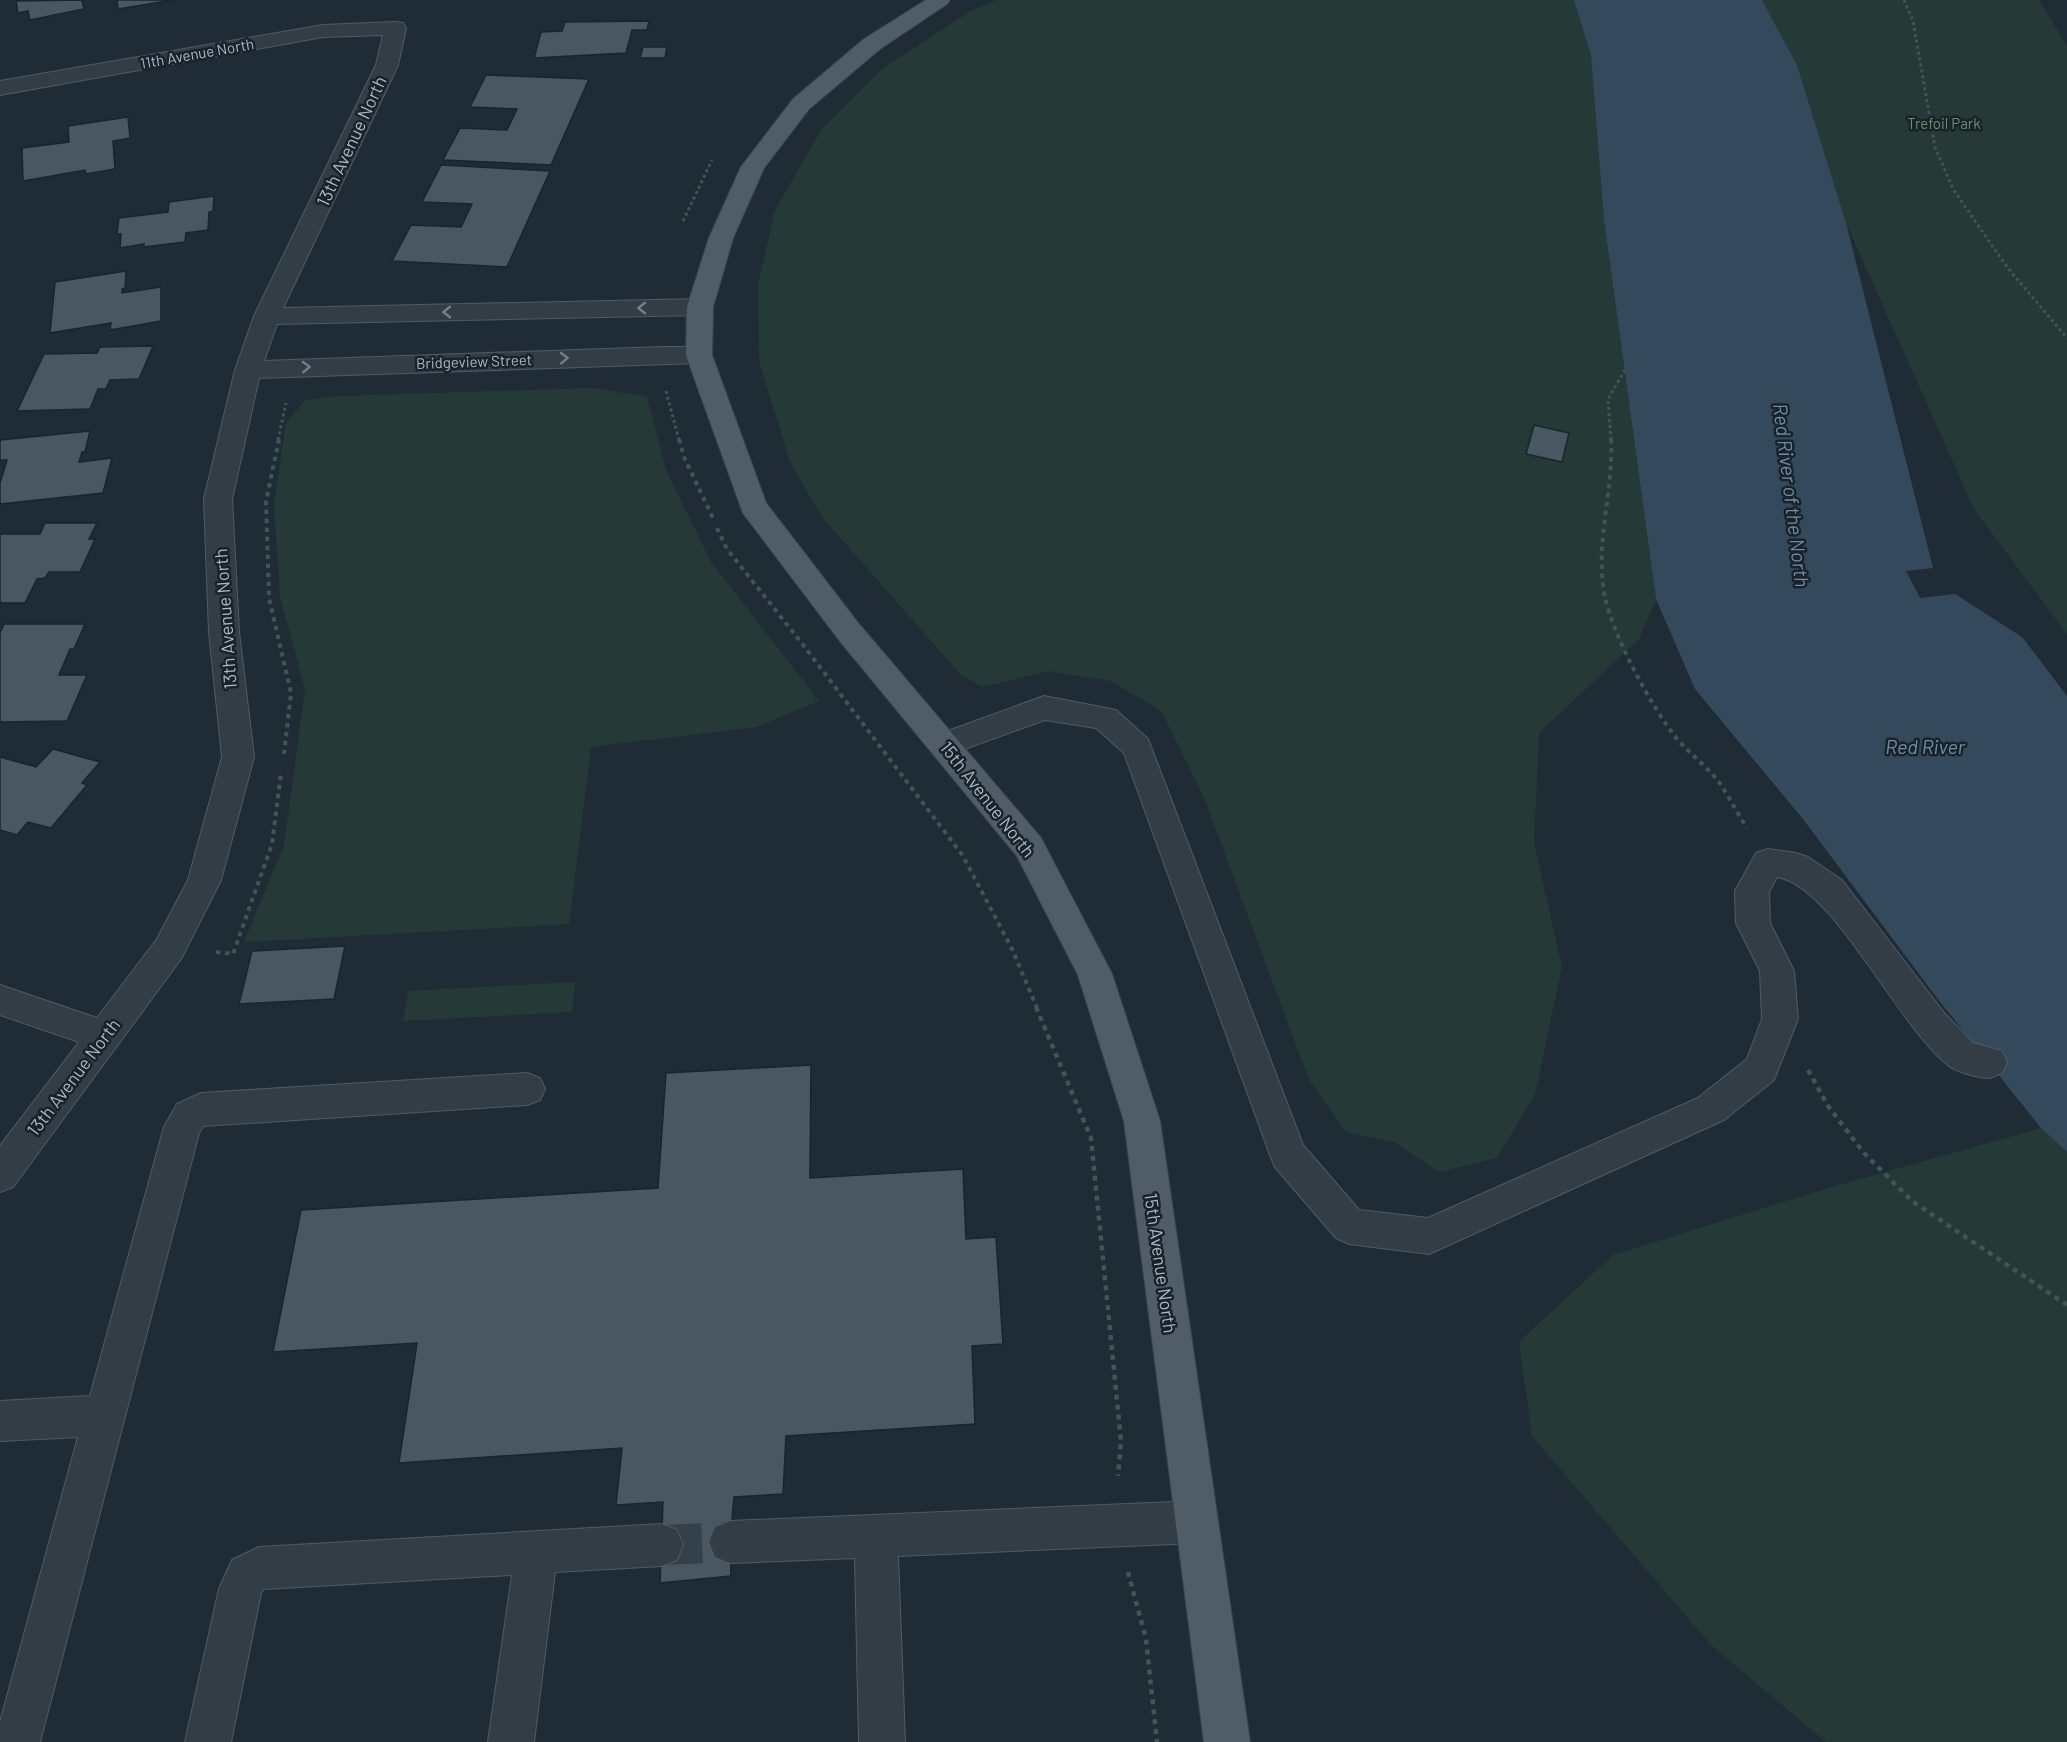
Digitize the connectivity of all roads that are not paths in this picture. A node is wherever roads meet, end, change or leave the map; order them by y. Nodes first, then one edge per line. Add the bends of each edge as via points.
1 (940, 0) edge
2 (395, 28) joint
3 (0, 88) edge
4 (700, 307) junction
5 (267, 316) junction
6 (699, 355) junction
7 (248, 370) junction
8 (945, 744) junction
9 (0, 1000) edge
10 (104, 1035) junction
11 (1989, 1062) dead end
12 (527, 1089) dead end
13 (0, 1175) edge
14 (103, 1416) junction
15 (0, 1421) edge
16 (1197, 1522) junction
17 (876, 1537) junction
18 (730, 1542) tunnel mouth
19 (662, 1545) tunnel mouth
20 (536, 1554) junction
21 (17, 1742) edge
22 (208, 1742) edge
23 (511, 1742) edge
24 (882, 1742) edge
25 (1227, 1742) edge

1 - 4 main road, 15th Avenue North via 872,44 801,104 753,166 721,238
2 - 3 street, 11th Avenue North via 323,31
2 - 5 street, 13th Avenue North via 387,65
4 -> 5 street
4 - 6 main road, 15th Avenue North
5 - 7 street, 13th Avenue North
7 -> 6 street, Bridgeview Street
6 - 8 main road, 15th Avenue North via 753,506 849,632
7 - 10 street, 13th Avenue North via 218,499 224,632 238,757 204,880 169,949
8 - 11 street via 1044,708 1105,718 1137,747 1288,1155 1349,1226 1429,1236 1711,1109 1761,1069 1780,1019 1777,971 1753,923 1752,891 1768,862 1796,866 1830,890 1933,1025 1963,1056
8 - 16 main road, 15th Avenue North via 1029,847 1099,985 1142,1121
9 - 10 street
10 - 13 street, 13th Avenue North
12 - 14 street via 201,1109 190,1115 182,1127
14 - 15 street
14 - 21 street
16 - 17 street
16 - 25 main road, 15th Avenue North
17 - 18 street
17 - 24 street
19 - 20 street
20 - 22 street via 259,1568 247,1575 240,1588
20 - 23 street

